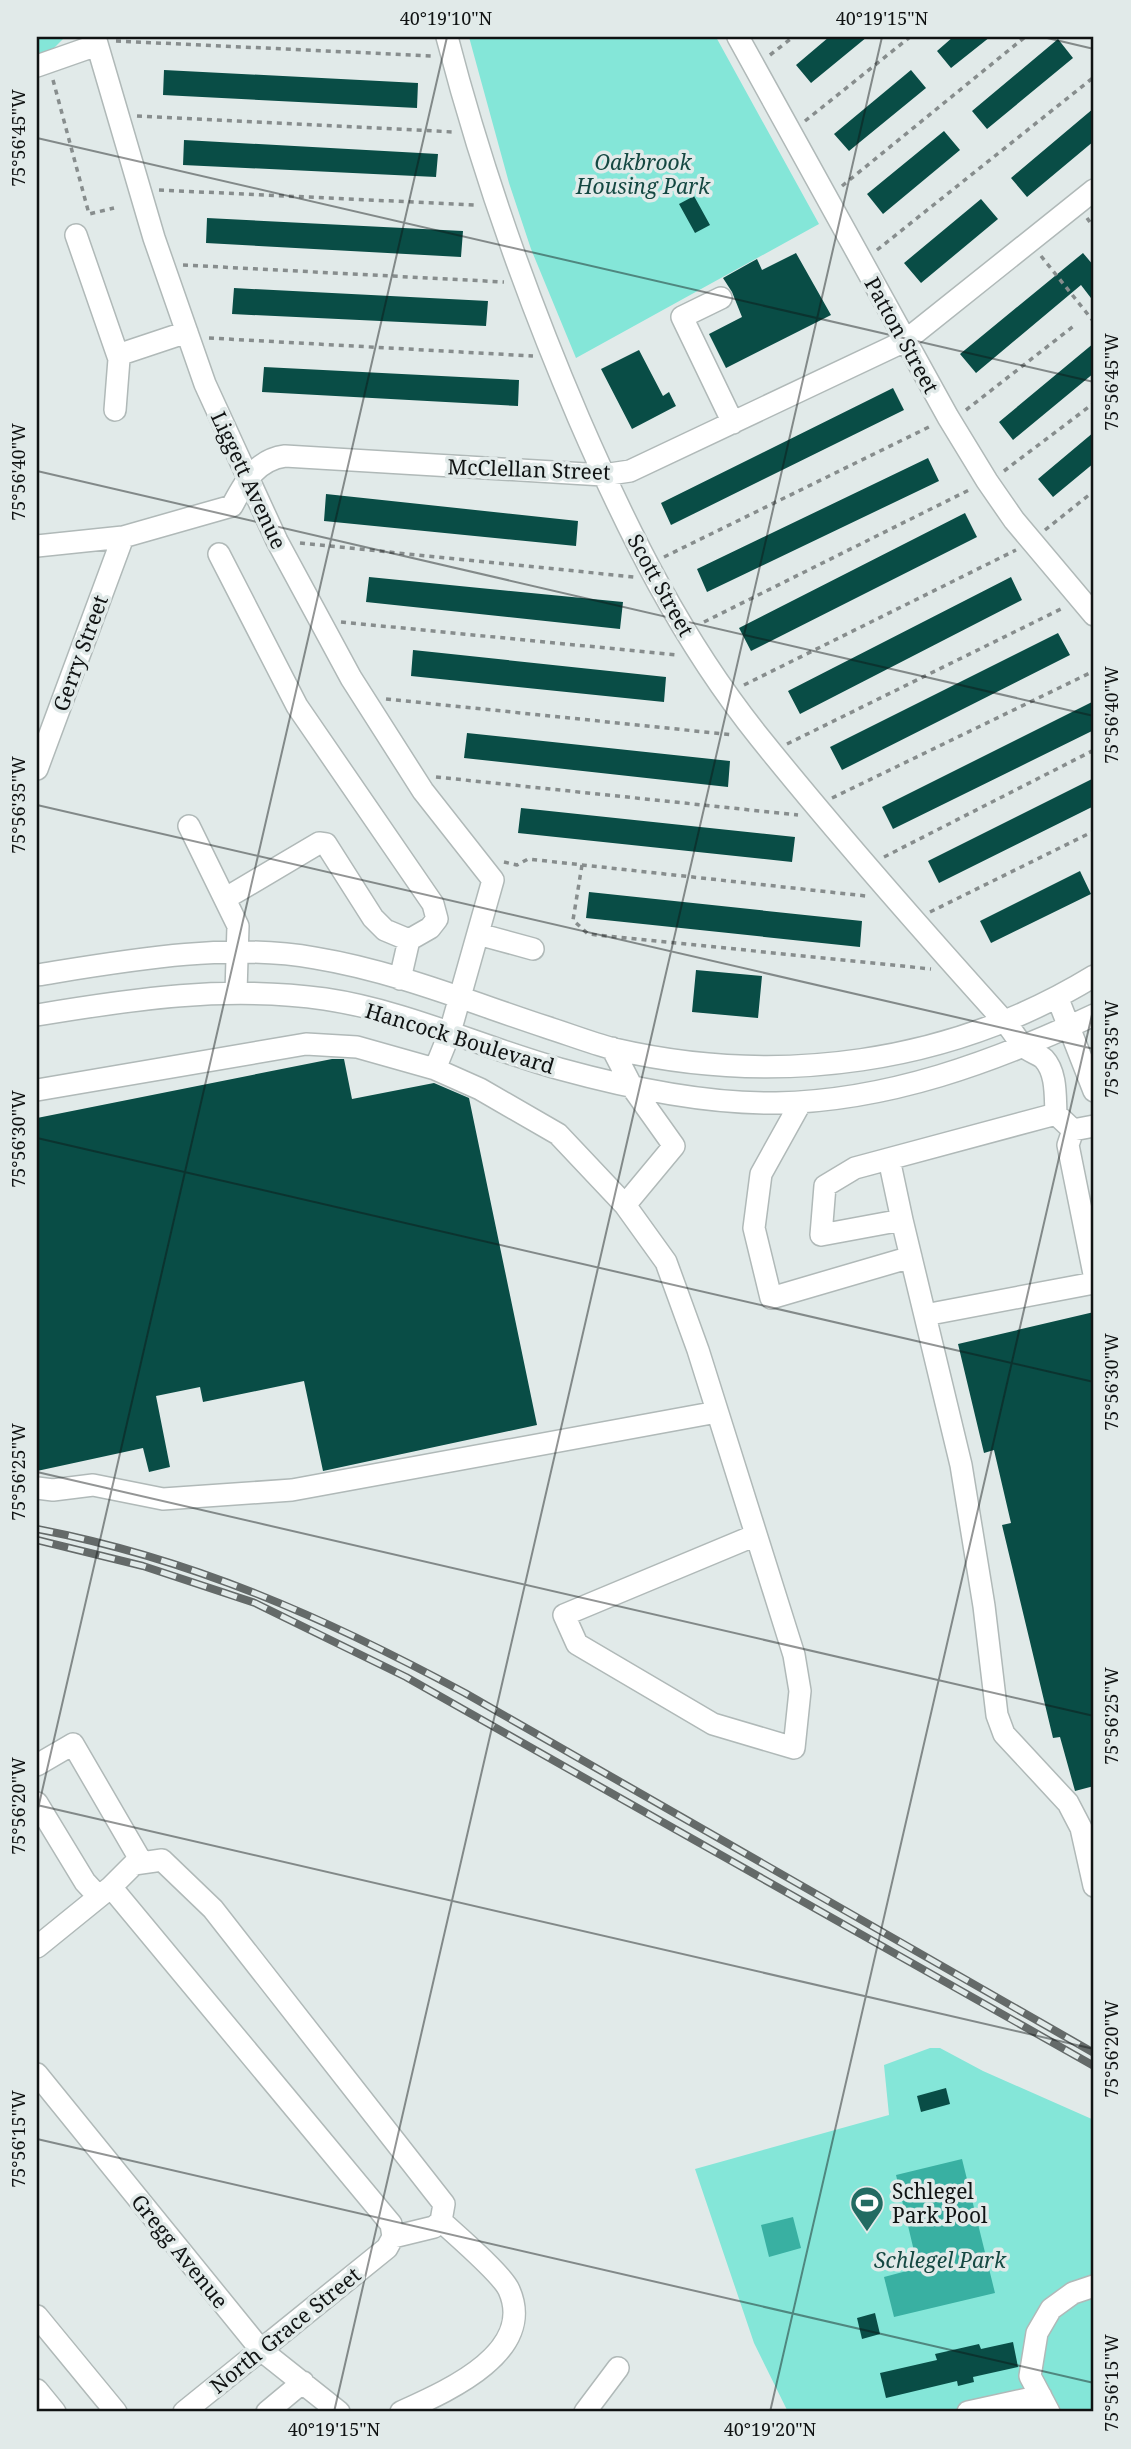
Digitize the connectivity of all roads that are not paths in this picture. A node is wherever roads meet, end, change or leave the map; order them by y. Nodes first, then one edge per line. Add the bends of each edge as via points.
1 (738, 37) edge
2 (96, 41) edge
3 (450, 47) edge
4 (45, 73) edge
5 (1094, 190) edge
6 (76, 234) dead end
7 (721, 298) dead end
8 (187, 334) junction
9 (905, 341) junction
10 (118, 355) junction
11 (115, 410) dead end
12 (733, 423) junction
13 (249, 475) junction
14 (603, 475) junction
15 (122, 537) junction
16 (37, 546) edge
17 (219, 554) dead end
18 (1087, 607) edge
19 (37, 769) edge
20 (189, 825) dead end
21 (226, 898) junction
22 (478, 934) junction
23 (409, 940) junction
24 (533, 949) dead end
25 (236, 954) junction
26 (37, 975) edge
27 (1094, 976) edge
28 (400, 979) junction
29 (236, 992) junction
30 (460, 998) junction
31 (1058, 999) junction
32 (1094, 1014) edge
33 (37, 1015) edge
34 (1006, 1023) junction
35 (1071, 1026) junction
36 (450, 1032) junction
37 (1094, 1034) edge
38 (612, 1048) junction
39 (1025, 1048) junction
40 (435, 1069) junction
41 (632, 1087) junction
42 (37, 1090) edge
43 (1094, 1091) edge
44 (801, 1102) junction
45 (1052, 1116) junction
46 (1084, 1128) edge
47 (888, 1159) junction
48 (625, 1205) junction
49 (902, 1220) junction
50 (911, 1257) junction
51 (1094, 1274) edge
52 (1094, 1283) edge
53 (925, 1315) junction
54 (717, 1412) junction
55 (37, 1488) edge
56 (756, 1535) junction
57 (37, 1765) edge
58 (37, 1803) edge
59 (141, 1861) junction
60 (1094, 1886) edge
61 (100, 1895) junction
62 (37, 1947) edge
63 (37, 2074) edge
64 (441, 2221) junction
65 (390, 2243) junction
66 (1094, 2286) edge
67 (37, 2316) edge
68 (261, 2350) junction
69 (618, 2368) dead end
70 (303, 2382) junction
71 (37, 2390) edge
72 (1045, 2404) edge
73 (209, 2405) edge
74 (55, 2412) edge
75 (116, 2412) edge
76 (184, 2412) edge
77 (267, 2412) edge
78 (337, 2412) edge
79 (401, 2412) edge
80 (585, 2412) edge
81 (968, 2412) edge

1 - 9 street, Patton Street
2 - 4 street
2 - 8 street, Liggett Avenue
3 - 14 street, Scott Street via 523,283
5 - 9 street, McClellan Street
6 - 10 street
7 - 12 street via 682,317
8 - 10 street
8 - 13 street, Liggett Avenue via 205,384
9 - 12 street, McClellan Street
9 - 18 street, Patton Street via 987,481
10 - 11 street
12 - 14 street, McClellan Street via 630,471
13 - 14 street, McClellan Street via 273,458 285,456
13 - 15 street, McClellan Street via 232,506
13 - 22 street, Liggett Avenue via 277,541 362,697 412,774 493,880
14 - 34 street, Scott Street via 650,573 726,694 957,972
15 - 16 street, McClellan Street
15 - 19 street, Gerry Street
17 - 23 street via 297,706 433,904 437,919
20 - 21 street
21 - 23 street via 319,843 326,844 373,918 385,930
21 - 25 street via 237,926
22 - 24 street
22 - 30 street
23 - 28 street
25 - 26 street, Hancock Boulevard
25 - 28 street, Hancock Boulevard via 313,957
25 - 29 street
27 - 31 street, Hancock Boulevard
28 - 30 street, Hancock Boulevard
29 - 33 street, Hancock Boulevard via 127,1000
29 - 36 street, Hancock Boulevard via 327,1000 384,1011
30 - 36 street
30 - 38 street, Hancock Boulevard
31 - 34 street, Hancock Boulevard
31 - 35 street
32 - 35 street, Hancock Boulevard
34 - 38 street, Hancock Boulevard via 910,1049 798,1068
34 - 39 street, Scott Street
35 - 37 street
35 - 39 street, Hancock Boulevard
35 - 43 street
36 - 40 street
36 - 41 street, Hancock Boulevard
38 - 41 street
39 - 44 street, Hancock Boulevard via 904,1087
39 - 45 street, Scott Street via 1045,1059 1053,1075
40 - 42 street via 357,1047 306,1044
40 - 48 street via 558,1134
41 - 44 street, Hancock Boulevard via 740,1101
41 - 48 street via 674,1146
44 - 50 street via 761,1174 754,1228 771,1298
45 - 46 street
45 - 47 street
46 - 51 street via 1068,1145
47 - 49 street
47 - 49 street via 855,1168 825,1186 821,1236
48 - 54 street via 666,1262
49 - 50 street
50 - 53 street
52 - 53 street
53 - 60 street via 961,1465 997,1715 1004,1734 1068,1803 1081,1828
54 - 55 street via 292,1490 163,1499 93,1485
54 - 56 street
56 - 56 street via 794,1655 800,1691 794,1748 713,1724 578,1644 564,1615
57 - 59 street via 73,1744
58 - 61 street via 85,1882
59 - 61 street
59 - 64 street via 162,1860 213,1909 444,2204
61 - 62 street
61 - 65 street via 391,2224
63 - 68 street, Gregg Avenue
64 - 65 street
64 - 79 street via 509,2288 514,2310 511,2330 492,2360 454,2388
65 - 68 street, North Grace Street
66 - 72 street via 1073,2293 1051,2309 1037,2333 1030,2376
67 - 75 street
68 - 70 street, Gregg Avenue
68 - 73 street, North Grace Street
69 - 80 street
70 - 77 street
70 - 78 street, Gregg Avenue
71 - 74 street
72 - 81 street
73 - 76 street, North Grace Street

